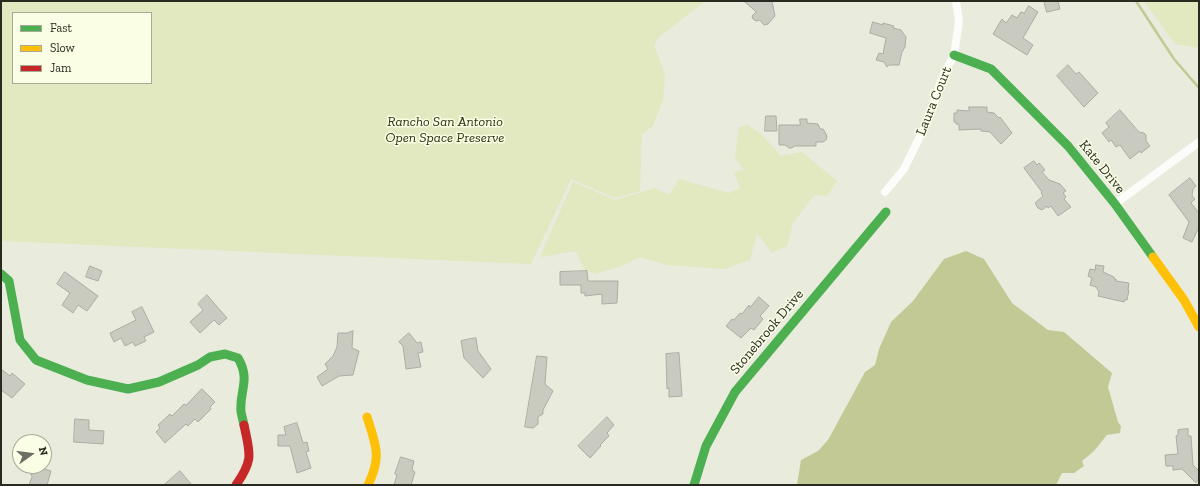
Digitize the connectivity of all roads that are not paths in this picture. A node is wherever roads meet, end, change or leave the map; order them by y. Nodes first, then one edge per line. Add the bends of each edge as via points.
1 (956, 1) edge
2 (954, 55) junction
3 (1198, 142) edge
4 (885, 192) dead end
5 (1115, 204) junction
6 (886, 212) dead end
7 (1, 274) edge
8 (1199, 327) edge
9 (367, 417) dead end
10 (236, 485) edge
11 (368, 485) edge
12 (694, 485) edge

1 - 2 street, Laura Court via 959,22
2 - 4 street, Laura Court via 942,78 927,122 904,169
2 - 5 street, Kate Drive via 991,70 1068,146
3 - 5 street
5 - 8 street, Kate Drive via 1184,300
6 - 12 street, Stonebrook Drive via 735,392 706,446
7 - 10 street via 9,281 20,340 36,360 87,380 128,390 159,382 198,366 210,357 225,354 238,358 244,368 241,411 250,455 246,471
9 - 11 street via 376,446 375,470

